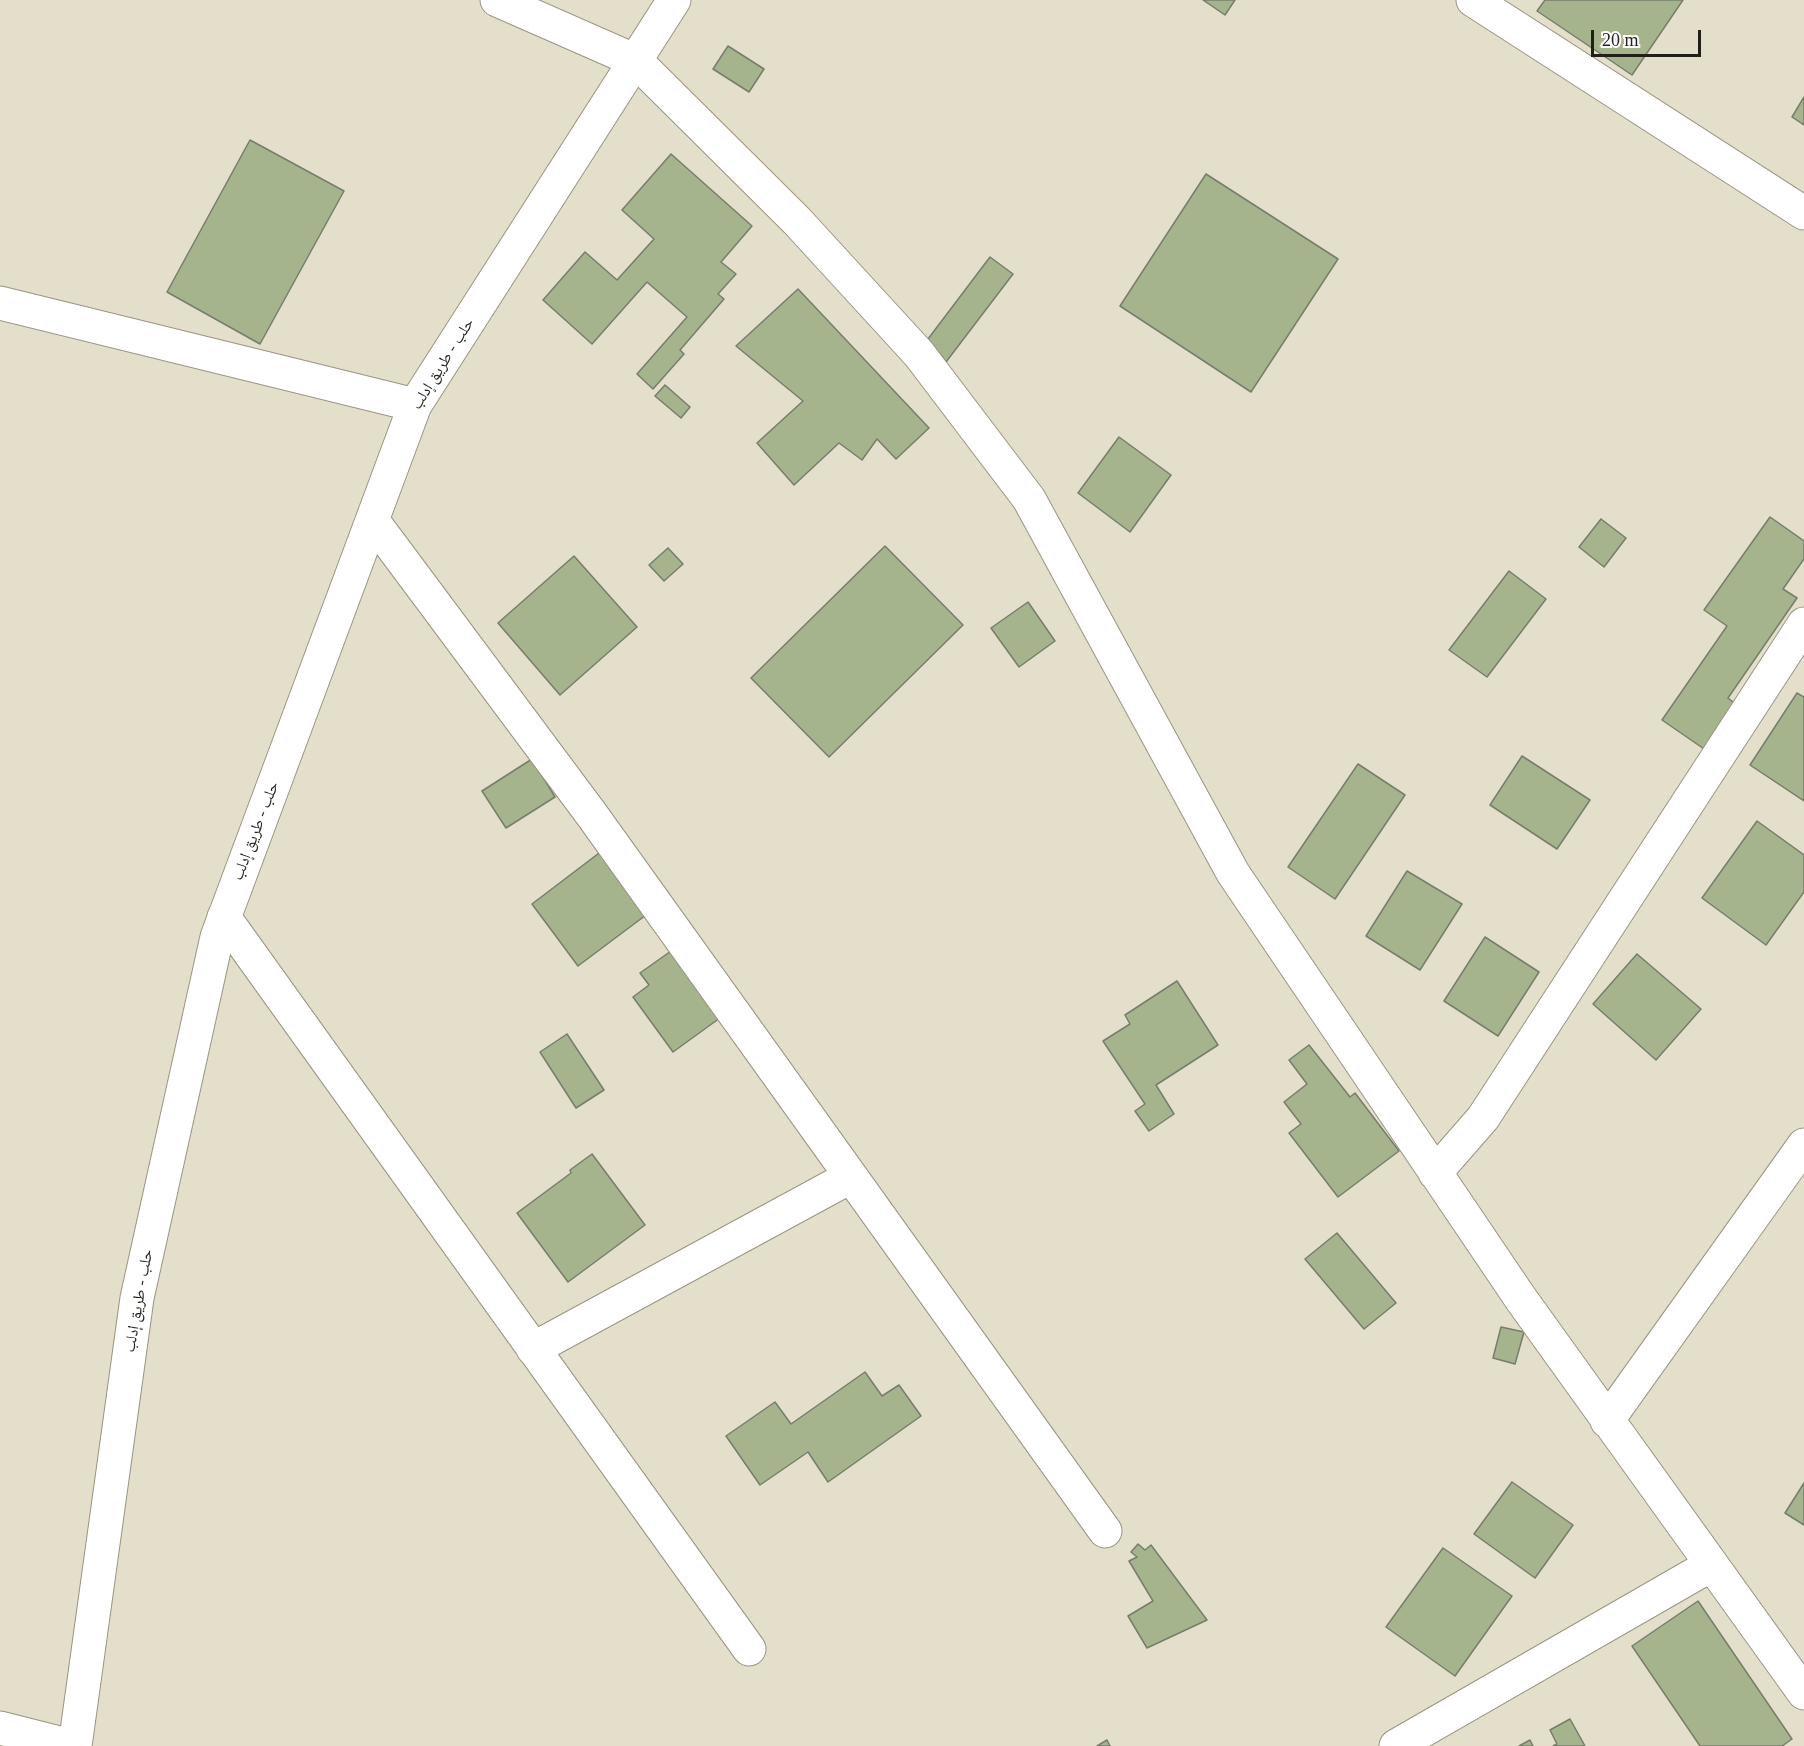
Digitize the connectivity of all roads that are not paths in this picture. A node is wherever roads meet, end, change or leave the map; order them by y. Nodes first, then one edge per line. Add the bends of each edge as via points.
1 (497, 0) edge
2 (674, 0) edge
3 (1473, 0) edge
4 (636, 61) junction
5 (1804, 213) edge
6 (0, 303) edge
7 (415, 405) junction
8 (373, 520) junction
9 (1804, 624) edge
10 (224, 917) junction
11 (1804, 1145) edge
12 (1435, 1173) junction
13 (850, 1177) junction
14 (533, 1348) junction
15 (1607, 1421) junction
16 (1105, 1530) dead end
17 (1711, 1565) junction
18 (749, 1649) dead end
19 (1804, 1693) edge
20 (0, 1728) edge
21 (73, 1746) edge
22 (1396, 1746) edge

1 - 4 main road
2 - 4 main road, حلب - طريق إدلب
3 - 5 main road
4 - 7 main road, حلب - طريق إدلب
4 - 12 main road via 797,221 920,354 1029,499 1233,873
6 - 7 main road
7 - 8 main road, حلب - طريق إدلب
8 - 10 main road, حلب - طريق إدلب
8 - 13 main road via 592,815
9 - 12 main road via 1483,1118
10 - 14 main road
10 - 21 main road, حلب - طريق إدلب via 137,1298
11 - 15 main road
12 - 15 main road
13 - 14 main road
13 - 16 main road
14 - 18 main road
15 - 17 main road
17 - 19 main road
17 - 22 main road
20 - 21 main road

